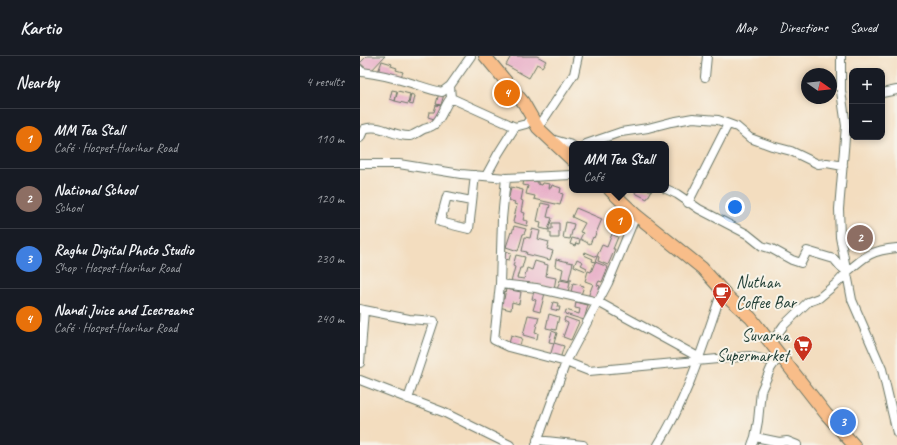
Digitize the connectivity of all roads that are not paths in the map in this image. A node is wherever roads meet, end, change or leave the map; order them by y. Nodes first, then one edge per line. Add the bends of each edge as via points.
1 (471, 56) edge
2 (486, 56) edge
3 (578, 56) edge
4 (707, 56) edge
5 (841, 56) edge
6 (360, 70) edge
7 (705, 77) dead end
8 (450, 86) junction
9 (897, 90) edge
10 (885, 92) edge
11 (451, 98) junction
12 (849, 107) edge
13 (843, 108) junction
14 (535, 122) junction
15 (728, 124) junction
16 (515, 127) junction
17 (360, 138) edge
18 (549, 138) junction
19 (595, 141) edge
20 (569, 144) edge
21 (569, 157) edge
22 (360, 164) edge
23 (843, 166) junction
24 (475, 175) junction
25 (569, 175) edge
26 (486, 176) junction
27 (506, 178) junction
28 (669, 190) edge
29 (613, 193) edge
30 (471, 201) junction
31 (688, 203) junction
32 (636, 214) junction
33 (897, 248) edge
34 (847, 272) junction
35 (500, 284) junction
36 (722, 291) junction
37 (598, 302) junction
38 (362, 310) edge
39 (771, 343) junction
40 (780, 355) junction
41 (699, 360) junction
42 (566, 362) junction
43 (360, 363) edge
44 (360, 380) edge
45 (408, 399) junction
46 (897, 434) edge
47 (754, 441) edge
48 (537, 442) edge
49 (510, 445) edge
50 (583, 445) edge
51 (658, 445) edge
52 (797, 445) edge
53 (854, 445) edge

1 - 8 street
2 - 14 main road via 523,102
3 - 14 street via 574,74
4 - 7 street
5 - 13 street
6 - 8 street via 442,92
8 - 11 street
9 - 10 street
11 - 16 street
11 - 17 street via 442,116 433,125 411,136 371,127 364,129
12 - 13 street
13 - 23 street via 846,126
14 - 16 street
14 - 18 main road
15 - 19 street via 718,120 693,118 621,132
15 - 23 street via 737,127 750,138 791,151 818,164
15 - 31 street
16 - 26 street
18 - 20 street
18 - 21 main road
22 - 24 street via 399,164
23 - 34 street via 839,224
24 - 26 street
24 - 30 street
25 - 27 street
26 - 27 street
27 - 35 street
28 - 31 street
29 - 32 main road
30 - 30 street via 469,229 440,222 447,196
31 - 34 street via 747,234 762,246 792,260 801,263 807,251 834,259
32 - 36 main road via 702,268
32 - 37 street
33 - 34 street via 882,250 863,258
34 - 39 street via 819,298 808,302
34 - 46 street via 852,300 882,369
35 - 37 street via 536,288
35 - 42 street via 494,340
36 - 39 main road via 751,318
36 - 41 street
37 - 41 street
37 - 42 street
38 - 43 street
38 - 45 street via 434,321
39 - 40 main road
40 - 41 street via 767,360 750,356
40 - 47 street via 761,391
40 - 53 main road
41 - 42 street via 589,371
41 - 51 street via 669,427
42 - 48 street
44 - 45 street
45 - 49 street via 454,416
47 - 52 street via 786,441
48 - 50 street

